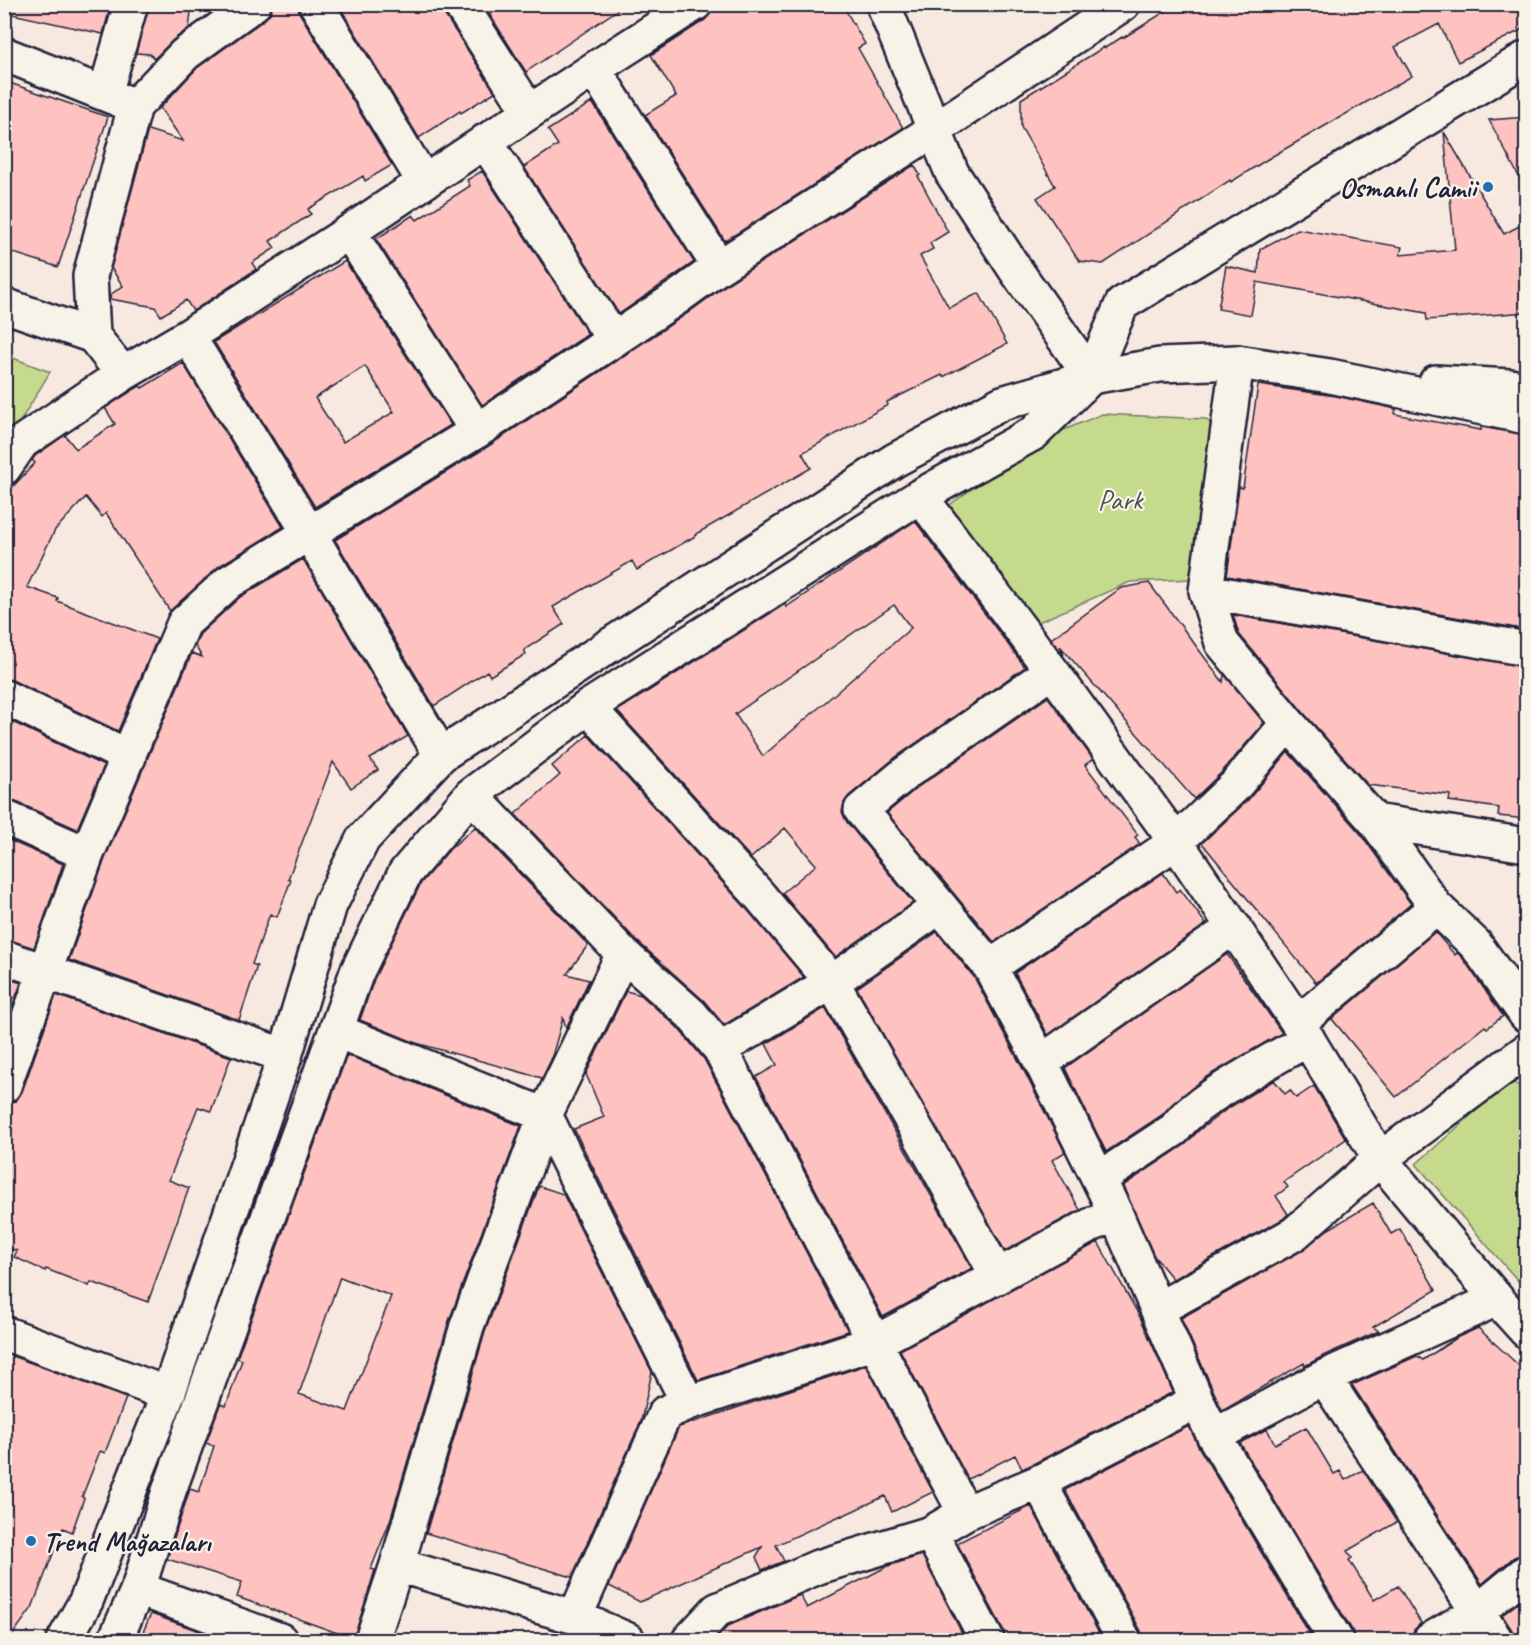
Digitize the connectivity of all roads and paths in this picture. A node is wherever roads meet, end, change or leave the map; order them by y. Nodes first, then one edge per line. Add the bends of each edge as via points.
1 (130, 4) edge
2 (254, 4) edge
3 (316, 4) edge
4 (460, 4) edge
5 (694, 4) edge
6 (883, 4) edge
7 (1123, 4) edge
8 (4, 54) edge
9 (1527, 58) edge
10 (594, 69) junction
11 (105, 94) junction
12 (135, 106) junction
13 (529, 111) junction
14 (934, 130) junction
15 (485, 141) junction
16 (424, 182) junction
17 (349, 232) junction
18 (719, 267) junction
19 (4, 305) edge
20 (93, 336) junction
21 (188, 336) junction
22 (614, 340) junction
23 (1237, 362) junction
24 (123, 374) junction
25 (1330, 376) junction
26 (1090, 377) junction
27 (1527, 389) edge
28 (1527, 417) edge
29 (477, 431) junction
30 (4, 468) edge
31 (920, 496) junction
32 (309, 533) junction
33 (1206, 591) junction
34 (1527, 649) edge
35 (1052, 671) junction
36 (4, 697) edge
37 (588, 707) junction
38 (1288, 723) junction
39 (441, 755) junction
40 (129, 757) junction
41 (471, 795) junction
42 (4, 817) edge
43 (1375, 821) junction
44 (1176, 842) junction
45 (1527, 845) edge
46 (87, 854) junction
47 (939, 907) junction
48 (1436, 908) junction
49 (1234, 927) junction
50 (623, 954) junction
51 (4, 957) edge
52 (990, 967) junction
53 (46, 972) junction
54 (832, 981) junction
55 (1527, 1015) edge
56 (337, 1031) junction
57 (1303, 1031) junction
58 (720, 1049) junction
59 (1527, 1051) edge
60 (285, 1056) junction
61 (1041, 1062) junction
62 (4, 1086) edge
63 (545, 1115) junction
64 (1380, 1159) junction
65 (1099, 1179) junction
66 (1115, 1212) junction
67 (998, 1277) junction
68 (1497, 1299) junction
69 (1158, 1309) junction
70 (1527, 1331) edge
71 (4, 1333) edge
72 (876, 1342) junction
73 (1324, 1377) junction
74 (168, 1394) junction
75 (1197, 1401) junction
76 (688, 1403) junction
77 (1214, 1436) junction
78 (1039, 1482) junction
79 (965, 1513) junction
80 (931, 1533) junction
81 (397, 1565) junction
82 (1527, 1572) edge
83 (138, 1589) junction
84 (1477, 1612) junction
85 (575, 1617) junction
86 (64, 1641) edge
87 (115, 1641) edge
88 (280, 1641) edge
89 (372, 1641) edge
90 (628, 1641) edge
91 (689, 1641) edge
92 (987, 1641) edge
93 (1124, 1641) edge
94 (1336, 1641) edge
95 (1430, 1641) edge
96 (1496, 1641) edge

1 - 11 street
2 - 12 street via 185,54
3 - 16 street
4 - 13 street
5 - 10 street
6 - 14 street
7 - 14 street
8 - 11 street
9 - 26 street via 1122,304
10 - 13 street
10 - 18 street
11 - 12 street
12 - 20 street via 90,276
13 - 15 street
14 - 18 street
14 - 26 street via 952,173
15 - 16 street
15 - 22 street
16 - 17 street
17 - 21 street
17 - 29 street
18 - 22 street
19 - 20 street
20 - 24 street
21 - 24 street
21 - 32 street
22 - 29 street
23 - 25 street
23 - 26 street via 1160,365
23 - 33 street
24 - 30 street via 22,442
25 - 27 street
25 - 28 street
26 - 31 street via 1034,433
26 - 39 street via 1002,403 895,460
29 - 32 street
31 - 35 street
31 - 37 street
32 - 39 street
32 - 40 street via 229,582 184,623
33 - 34 street
33 - 38 street via 1222,643
35 - 44 street
35 - 47 street via 907,772 861,810
36 - 40 street
37 - 41 street
37 - 54 street
38 - 43 street
38 - 44 street via 1235,786
39 - 60 street via 363,839 330,905
40 - 46 street
41 - 50 street
41 - 56 street via 405,873 357,972
42 - 46 street
43 - 45 street
43 - 48 street
44 - 49 street
44 - 52 street
46 - 53 street
47 - 52 street
47 - 54 street
48 - 55 street via 1476,945
48 - 57 street
49 - 57 street
49 - 61 street
50 - 58 street via 691,1014
50 - 63 street
51 - 53 street
52 - 61 street
53 - 60 street
53 - 62 street
54 - 58 street
54 - 67 street
56 - 63 street
56 - 83 street via 177,1469
57 - 64 street
57 - 65 street via 1207,1100 1175,1129
58 - 72 street
59 - 64 street
60 - 74 street
61 - 65 street
63 - 76 street
63 - 81 street via 467,1326
64 - 68 street
64 - 69 street via 1294,1234
65 - 66 street
66 - 67 street
66 - 69 street
67 - 72 street
68 - 70 street
68 - 73 street
69 - 75 street
71 - 74 street
72 - 76 street
72 - 79 street
73 - 77 street
73 - 84 street
74 - 86 street via 86,1601
75 - 77 street
75 - 78 street
76 - 85 street via 665,1413
77 - 94 street
78 - 79 street
78 - 93 street
79 - 80 street
80 - 91 street via 818,1567 717,1610
80 - 92 street
81 - 85 street
81 - 89 street
82 - 84 street
83 - 87 street
83 - 88 street
84 - 95 street
84 - 96 street
85 - 90 street

